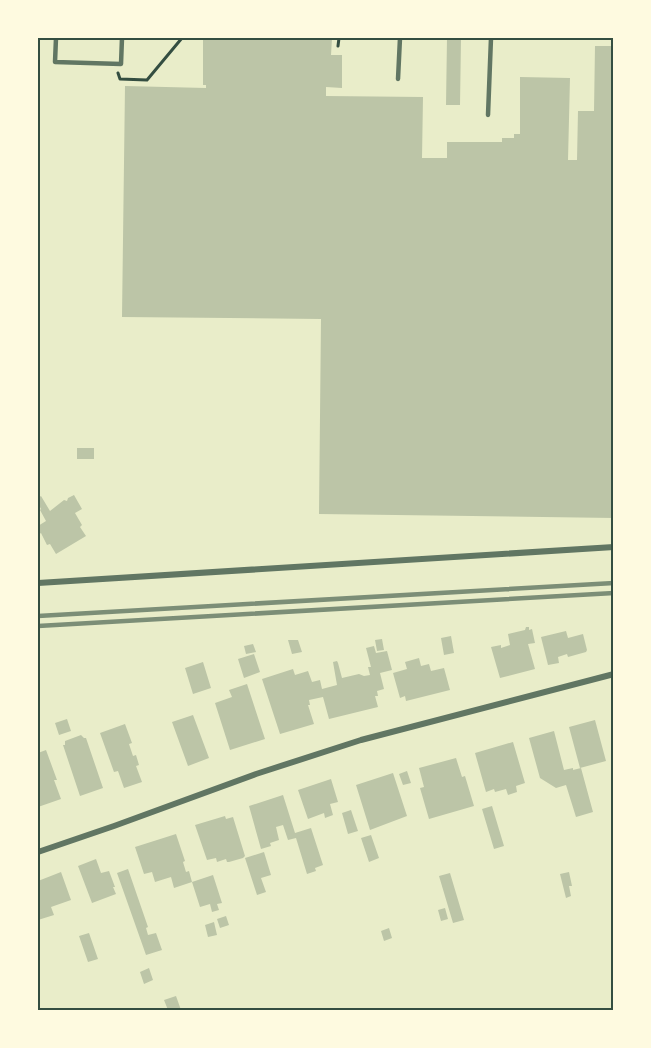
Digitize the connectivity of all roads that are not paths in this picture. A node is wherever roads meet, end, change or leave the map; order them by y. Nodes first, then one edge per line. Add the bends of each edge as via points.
1 (56, 38) edge
2 (122, 38) edge
3 (400, 38) edge
4 (491, 38) edge
5 (398, 79) dead end
6 (488, 115) dead end
7 (614, 547) edge
8 (38, 583) edge
9 (614, 674) edge
10 (38, 852) edge

1 - 2 lane via 55,62 115,64 121,64
3 - 5 lane
4 - 6 lane
7 - 8 street
9 - 10 street via 361,740

